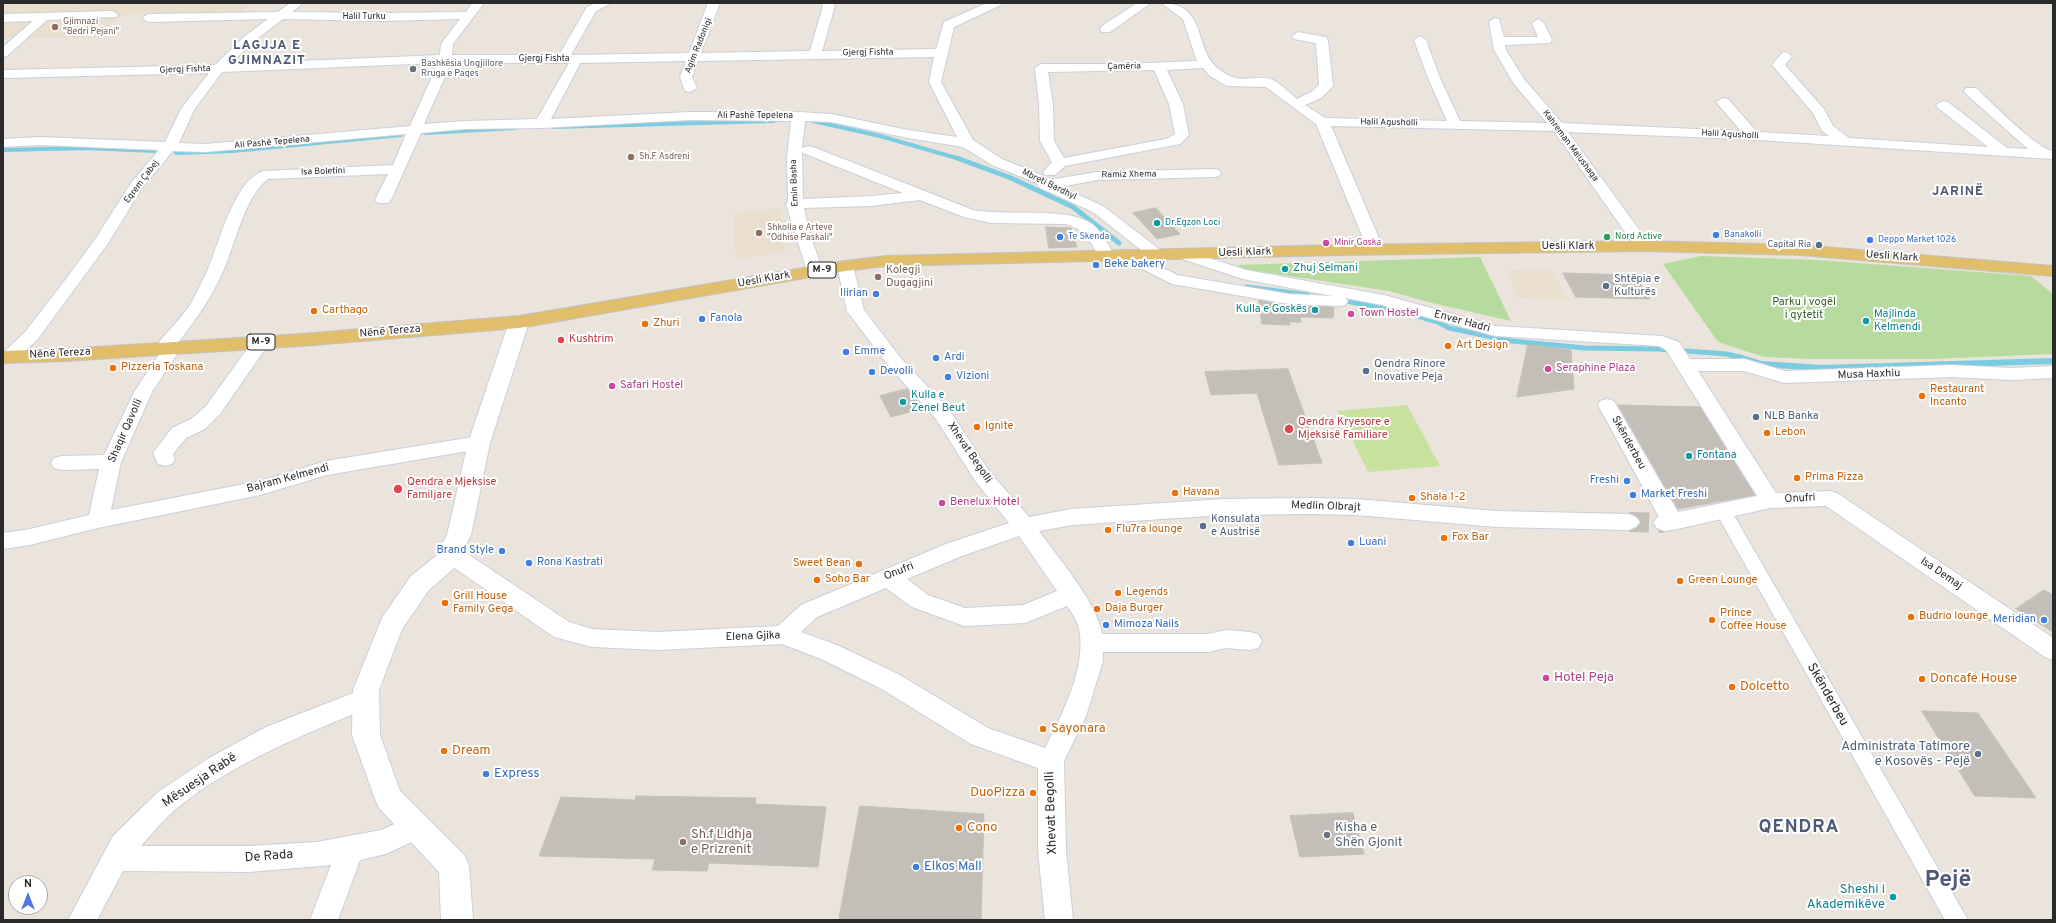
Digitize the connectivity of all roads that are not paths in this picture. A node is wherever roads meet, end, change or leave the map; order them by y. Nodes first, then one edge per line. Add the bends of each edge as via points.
1 (260, 3) edge
2 (297, 3) edge
3 (478, 3) edge
4 (606, 3) edge
5 (714, 3) edge
6 (827, 3) edge
7 (997, 3) edge
8 (1145, 3) edge
9 (1167, 3) edge
10 (468, 14) junction
11 (112, 15) dead end
12 (253, 15) junction
13 (281, 16) junction
14 (44, 17) junction
15 (3, 18) edge
16 (148, 18) dead end
17 (1495, 22) dead end
18 (1538, 23) dead end
19 (1106, 29) dead end
20 (1298, 36) dead end
21 (1420, 40) dead end
22 (1498, 41) junction
23 (3, 53) edge
24 (942, 53) junction
25 (815, 54) junction
26 (694, 56) junction
27 (1786, 56) dead end
28 (446, 59) junction
29 (568, 62) junction
30 (1207, 64) junction
31 (1159, 67) junction
32 (218, 69) junction
33 (3, 74) edge
34 (690, 88) dead end
35 (1971, 91) dead end
36 (1723, 102) dead end
37 (1296, 104) junction
38 (1943, 104) dead end
39 (799, 116) junction
40 (1322, 122) junction
41 (541, 124) junction
42 (1455, 124) junction
43 (1558, 127) junction
44 (415, 129) junction
45 (1753, 136) junction
46 (3, 143) edge
47 (967, 143) junction
48 (1847, 143) junction
49 (170, 146) junction
50 (808, 150) dead end
51 (2004, 152) junction
52 (2049, 155) edge
53 (1060, 163) junction
54 (398, 169) junction
55 (1214, 173) dead end
56 (1043, 182) junction
57 (916, 196) dead end
58 (382, 200) dead end
59 (794, 204) junction
60 (1643, 246) junction
61 (1376, 250) junction
62 (1157, 255) junction
63 (1185, 255) junction
64 (1107, 256) junction
65 (1128, 256) junction
66 (845, 266) junction
67 (815, 271) junction
68 (2053, 271) edge
69 (1413, 317) dead end
70 (519, 322) junction
71 (261, 342) junction
72 (168, 348) junction
73 (7, 356) edge
74 (1680, 356) junction
75 (2053, 372) edge
76 (1607, 405) dead end
77 (478, 443) junction
78 (165, 459) dead end
79 (111, 462) junction
80 (61, 463) dead end
81 (1830, 498) joint
82 (1770, 501) junction
83 (1722, 511) junction
84 (98, 520) junction
85 (1629, 522) tunnel mouth
86 (1024, 526) junction
87 (3, 541) edge
88 (451, 554) junction
89 (888, 577) junction
90 (1072, 594) junction
91 (783, 635) junction
92 (1250, 641) dead end
93 (1092, 643) junction
94 (2053, 650) edge
95 (366, 698) junction
96 (1051, 761) junction
97 (416, 826) junction
98 (351, 848) junction
99 (116, 858) junction
100 (82, 920) edge
101 (324, 920) edge
102 (457, 920) edge
103 (1059, 920) edge
104 (1957, 920) edge

1 - 12 street
2 - 13 street
3 - 10 street
4 - 29 street via 591,9
5 - 26 street, Agim Radoniqi
6 - 25 street via 829,6
7 - 24 street, Mbreti Bardhyl via 948,25
8 - 19 street
9 - 30 street via 1188,18
10 - 13 street, Halil Turku via 381,17
10 - 28 street via 447,44
11 - 14 street
12 - 13 street, Halil Turku
12 - 16 street, Halil Turku
13 - 32 street, Eqrem Çabej via 249,39
14 - 15 street
14 - 23 street
17 - 22 street, Kahreman Malushaga
18 - 22 street via 1546,40
20 - 37 street via 1322,40 1326,86 1316,95
21 - 42 street
22 - 43 street, Kahreman Malushaga via 1500,50 1519,81
24 - 25 street, Gjergj Fishta
24 - 47 street, Mbreti Bardhyl via 935,82
25 - 26 street, Gjergj Fishta
26 - 29 street, Gjergj Fishta
26 - 34 street, Agim Radoniqi via 686,77
27 - 48 street via 1778,65 1819,112 1827,128
28 - 29 street, Gjergj Fishta
28 - 32 street, Gjergj Fishta
28 - 44 street
29 - 41 street
30 - 31 street, Çamëria
30 - 37 street via 1232,83 1269,83
31 - 53 street via 1176,104 1182,135 1175,142
31 - 53 street, Çamëria via 1041,68 1046,104 1047,141
32 - 33 street, Gjergj Fishta
32 - 49 street, Eqrem Çabej via 188,109
35 - 52 street via 2026,141
36 - 45 street
37 - 40 street
38 - 51 street
39 - 41 street, Ali Pashë Tepelena via 690,116
39 - 47 street, Ali Pashë Tepelena via 831,118
39 - 59 street, Emin Basha via 794,146
40 - 42 street, Halil Agusholli
40 - 61 street
41 - 44 street, Ali Pashë Tepelena via 465,125
42 - 43 street, Halil Agusholli
43 - 45 street, Halil Agusholli
43 - 60 street, Kahreman Malushaga
44 - 49 street, Ali Pashë Tepelena via 205,148
44 - 54 street
45 - 48 street, Halil Agusholli
46 - 49 street, Ali Pashë Tepelena
47 - 56 street, Mbreti Bardhyl via 997,162
48 - 51 street, Halil Agusholli
49 - 73 street, Eqrem Çabej via 136,186 103,239 52,310 31,336
50 - 64 street via 969,214 990,218 1069,219 1084,226 1095,237
51 - 52 street, Halil Agusholli
53 - 56 street
54 - 58 street
54 - 72 street, Isa Boletini via 264,175 255,182 242,203 216,269 197,307
55 - 56 street, Ramiz Xhema via 1097,176
56 - 62 street, Mbreti Bardhyl via 1098,208
57 - 59 street via 871,202
59 - 67 street, Emin Basha via 805,248
60 - 61 main road, Uesli Klark / M-9
60 - 68 main road, Uesli Klark / M-9 via 1800,250
61 - 63 main road, Uesli Klark / M-9
62 - 63 main road, Uesli Klark / M-9
62 - 65 main road, Uesli Klark / M-9
63 - 74 street, Enver Hadri via 1243,274 1384,300 1495,331 1662,341
64 - 65 main road, Uesli Klark / M-9
64 - 66 main road, Uesli Klark / M-9 via 886,261
65 - 69 street via 1172,279 1289,299 1347,302
66 - 67 main road, Uesli Klark / M-9
66 - 86 street, Xhevat Begolli via 856,311 894,361 943,415 983,477
67 - 70 main road, Uesli Klark / M-9
70 - 71 main road, Nënë Tereza / M-9
70 - 77 street
71 - 72 main road, Nënë Tereza / M-9
71 - 78 street via 213,410 198,424 179,433 163,452
72 - 73 main road, Nënë Tereza / M-9
72 - 79 street, Shaqir Qavolli via 143,392
74 - 75 street, Musa Haxhiu via 1745,365 1784,378 1952,371 2012,374
74 - 82 street
76 - 83 street, Skënderbeu via 1669,522
77 - 84 street, Bajram Kelmendi via 326,468 260,488
77 - 88 street via 459,535
79 - 80 street
79 - 84 street, Shaqir Qavolli
81 - 82 street, Onufri
81 - 94 street, Isa Demaj
82 - 83 street, Skënderbeu
83 - 104 street, Skënderbeu
84 - 87 street
85 - 86 street, Medlin Olbrajt via 1497,519 1356,507 1251,506 1072,517
86 - 89 street, Onufri via 954,550
86 - 90 street, Xhevat Begolli
88 - 91 street, Elena Gjika via 562,630 592,638 658,641
88 - 95 street via 420,583 391,625 366,690
89 - 90 street via 920,601 964,617 1025,614
89 - 91 street, Onufri via 809,611
90 - 93 street, Xhevat Begolli via 1089,623
91 - 96 street, Elena Gjika via 830,652 889,681 980,736
92 - 93 street via 1226,639 1208,643
93 - 96 street, Xhevat Begolli via 1091,660 1074,716
95 - 97 street via 366,735 389,799
95 - 99 street, Mësuesja Rabë via 275,735 218,766 167,800 123,845
96 - 103 street, Xhevat Begolli via 1052,850
97 - 98 street, De Rada via 382,843
97 - 102 street via 454,866
98 - 99 street, De Rada via 315,854 215,860
98 - 101 street
99 - 100 street, Mësuesja Rabë

